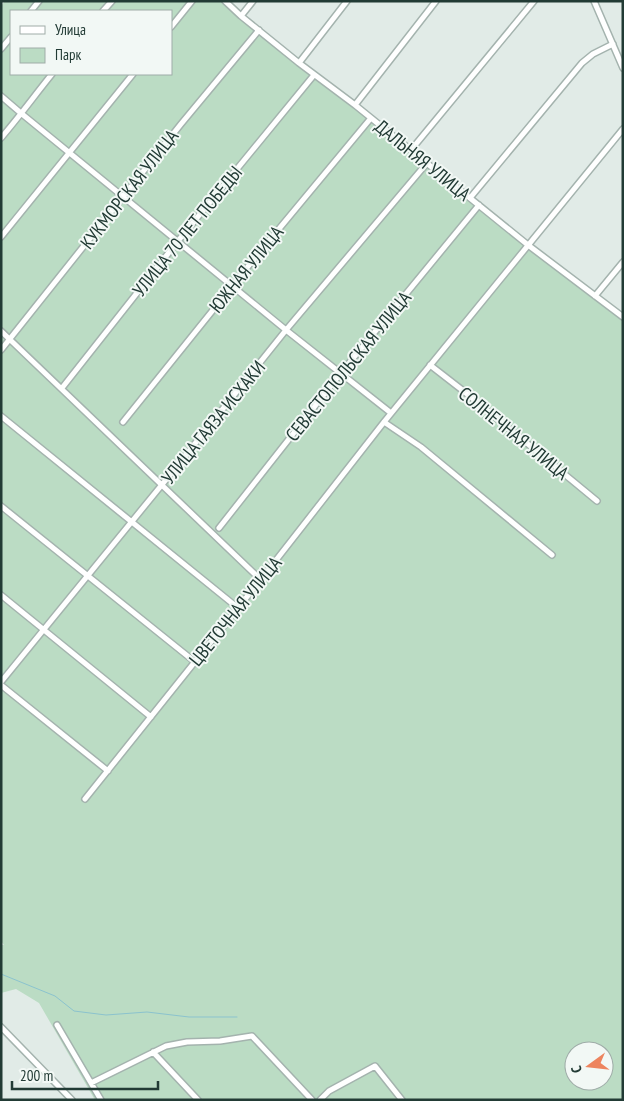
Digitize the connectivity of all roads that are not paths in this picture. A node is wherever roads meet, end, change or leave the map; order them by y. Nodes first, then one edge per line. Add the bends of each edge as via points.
1 (192, 1) edge
2 (225, 1) edge
3 (253, 1) edge
4 (347, 1) edge
5 (436, 1) edge
6 (534, 1) edge
7 (594, 1) edge
8 (242, 16) junction
9 (172, 26) edge
10 (259, 30) junction
11 (10, 38) edge
12 (613, 44) junction
13 (1, 49) edge
14 (299, 63) junction
15 (623, 68) edge
16 (51, 75) edge
17 (132, 75) edge
18 (314, 75) junction
19 (1, 96) edge
20 (355, 104) junction
21 (22, 114) junction
22 (372, 118) junction
23 (623, 129) edge
24 (1, 138) edge
25 (411, 150) junction
26 (69, 152) junction
27 (426, 163) junction
28 (123, 196) junction
29 (470, 198) junction
30 (479, 205) junction
31 (1, 237) edge
32 (178, 241) junction
33 (528, 245) junction
34 (623, 262) edge
35 (233, 286) junction
36 (595, 296) junction
37 (623, 317) edge
38 (286, 330) junction
39 (1, 331) edge
40 (10, 339) junction
41 (1, 350) edge
42 (430, 365) junction
43 (341, 374) junction
44 (62, 388) junction
45 (391, 413) junction
46 (1, 416) edge
47 (123, 422) dead end
48 (384, 422) junction
49 (162, 486) junction
50 (597, 501) dead end
51 (1, 506) edge
52 (132, 522) junction
53 (218, 528) dead end
54 (552, 555) dead end
55 (88, 576) junction
56 (260, 580) junction
57 (1, 596) edge
58 (238, 608) junction
59 (44, 630) junction
60 (195, 662) junction
61 (1, 683) edge
62 (151, 717) junction
63 (108, 771) junction
64 (85, 799) dead end
65 (57, 1025) dead end
66 (1, 1027) edge
67 (153, 1052) junction
68 (90, 1082) junction
69 (72, 1100) edge
70 (101, 1100) edge
71 (198, 1100) edge
72 (312, 1100) edge
73 (320, 1100) edge
74 (402, 1100) edge

1 - 9 street
2 - 8 street, ДАЛЬНЯЯ УЛИЦА
3 - 8 street
4 - 14 street
5 - 20 street
6 - 25 street
7 - 12 street
8 - 10 street, ДАЛЬНЯЯ УЛИЦА
10 - 14 street, ДАЛЬНЯЯ УЛИЦА
10 - 28 street, КУКМОРСКАЯ УЛИЦА
11 - 13 street
12 - 15 street
12 - 29 street via 582,63
14 - 18 street, ДАЛЬНЯЯ УЛИЦА
16 - 21 street
17 - 26 street
18 - 20 street, ДАЛЬНЯЯ УЛИЦА
18 - 32 street, УЛИЦА 70 ЛЕТ ПОБЕДЫ
19 - 21 street
20 - 22 street, ДАЛЬНЯЯ УЛИЦА
21 - 24 street
21 - 26 street
22 - 25 street, ДАЛЬНЯЯ УЛИЦА
22 - 35 street, ЮЖНАЯ УЛИЦА
23 - 33 street
25 - 27 street, ДАЛЬНЯЯ УЛИЦА
26 - 28 street
26 - 31 street
27 - 29 street, ДАЛЬНЯЯ УЛИЦА
27 - 38 street, УЛИЦА ГАЯЗА ИСХАКИ
28 - 32 street
28 - 40 street, КУКМОРСКАЯ УЛИЦА
29 - 30 street, ДАЛЬНЯЯ УЛИЦА
30 - 33 street, ДАЛЬНЯЯ УЛИЦА
30 - 43 street, СЕВАСТОПОЛЬСКАЯ УЛИЦА
32 - 35 street
32 - 44 street, УЛИЦА 70 ЛЕТ ПОБЕДЫ
33 - 36 street, ДАЛЬНЯЯ УЛИЦА
33 - 42 street, ЦВЕТОЧНАЯ УЛИЦА
34 - 36 street
35 - 38 street
35 - 47 street, ЮЖНАЯ УЛИЦА
36 - 37 street, ДАЛЬНЯЯ УЛИЦА
38 - 43 street
38 - 49 street, УЛИЦА ГАЯЗА ИСХАКИ
39 - 40 street
40 - 41 street, КУКМОРСКАЯ УЛИЦА
40 - 44 street
42 - 45 street, ЦВЕТОЧНАЯ УЛИЦА
42 - 50 street, СОЛНЕЧНАЯ УЛИЦА
43 - 45 street
43 - 53 street, СЕВАСТОПОЛЬСКАЯ УЛИЦА
44 - 49 street
45 - 48 street, ЦВЕТОЧНАЯ УЛИЦА
46 - 52 street
48 - 54 street via 421,447
48 - 56 street, ЦВЕТОЧНАЯ УЛИЦА
49 - 52 street, УЛИЦА ГАЯЗА ИСХАКИ
49 - 56 street
51 - 55 street
52 - 55 street, УЛИЦА ГАЯЗА ИСХАКИ
52 - 58 street
55 - 59 street, УЛИЦА ГАЯЗА ИСХАКИ
55 - 60 street
56 - 58 street, ЦВЕТОЧНАЯ УЛИЦА
57 - 59 street
58 - 60 street, ЦВЕТОЧНАЯ УЛИЦА
59 - 61 street, УЛИЦА ГАЯЗА ИСХАКИ
59 - 62 street
60 - 62 street, ЦВЕТОЧНАЯ УЛИЦА
61 - 63 street
62 - 63 street, ЦВЕТОЧНАЯ УЛИЦА
63 - 64 street, ЦВЕТОЧНАЯ УЛИЦА
65 - 68 street
66 - 69 street
67 - 68 street
67 - 71 street
67 - 72 street via 187,1042 252,1036
68 - 70 street
73 - 74 street via 329,1091 375,1066

